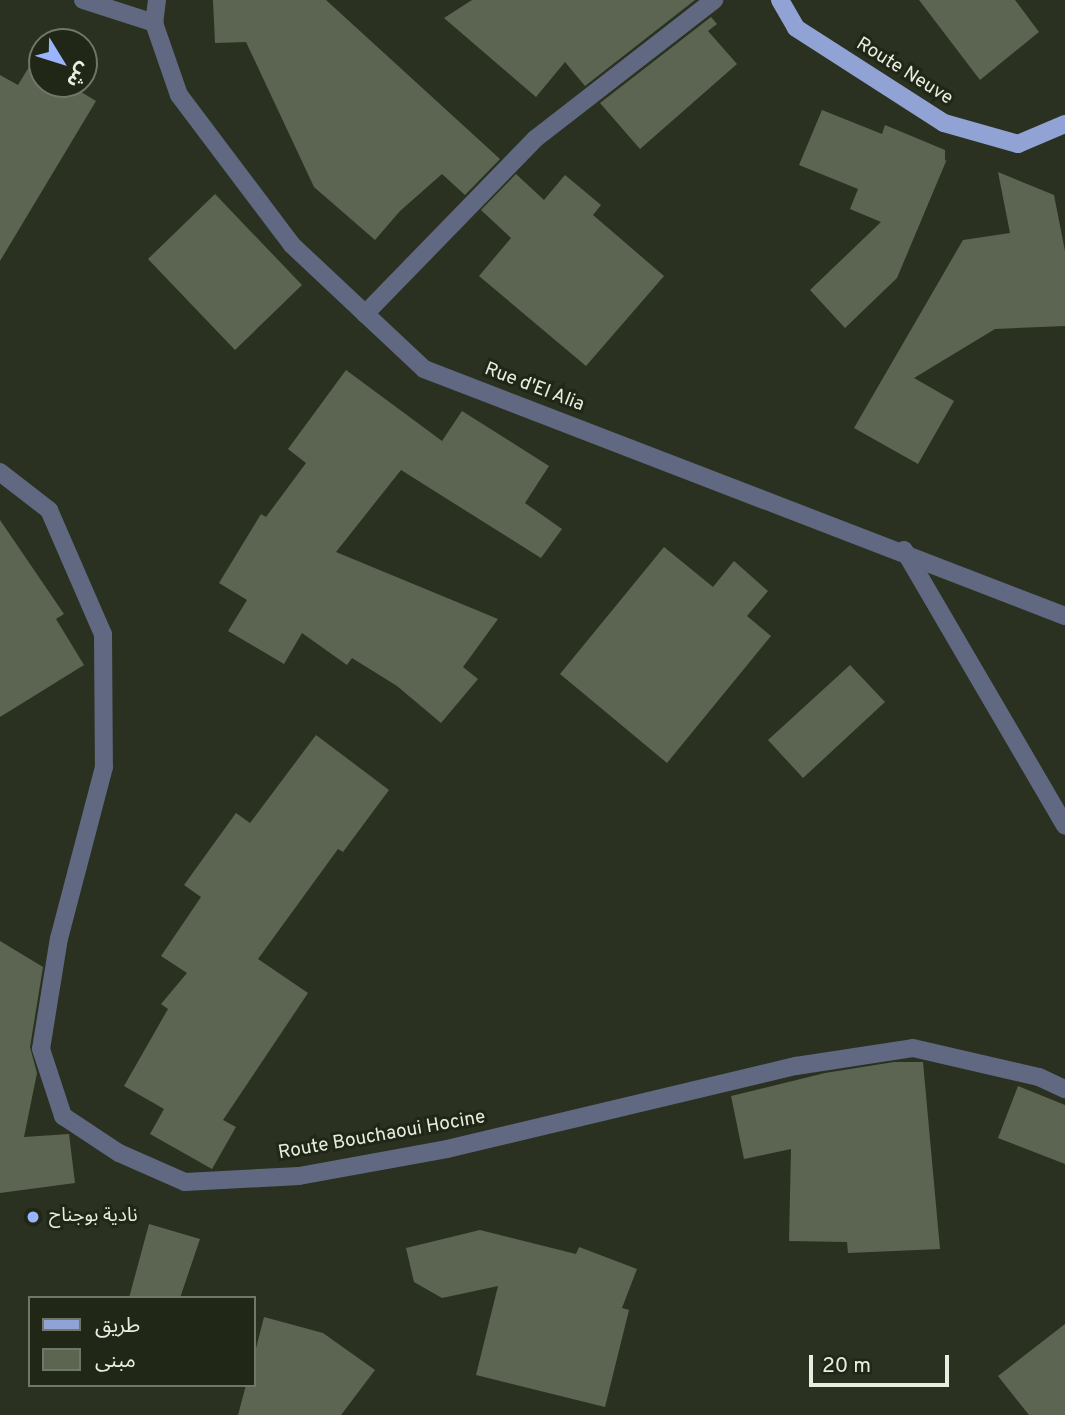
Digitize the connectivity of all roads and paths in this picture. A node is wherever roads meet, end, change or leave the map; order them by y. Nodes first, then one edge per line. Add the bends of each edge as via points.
1 (83, 0) edge
2 (157, 0) edge
3 (714, 0) edge
4 (779, 0) edge
5 (154, 23) junction
6 (1065, 124) edge
7 (365, 314) junction
8 (0, 472) edge
9 (904, 550) junction
10 (1065, 616) edge
11 (1065, 825) edge
12 (1065, 1089) edge

1 - 5 street
2 - 5 street, Rue d'El Alia
3 - 7 street via 535,139
4 - 6 main road, Route Neuve via 796,28 944,123 1018,144
5 - 7 street, Rue d'El Alia via 179,95 292,245
7 - 9 street, Rue d'El Alia via 424,369
8 - 12 street, Route Bouchaoui Hocine via 49,510 103,634 104,767 59,938 41,1049 63,1116 119,1153 185,1182 299,1176 447,1149 796,1066 913,1048 1039,1077
9 - 10 street, Rue d'El Alia
9 - 11 street

